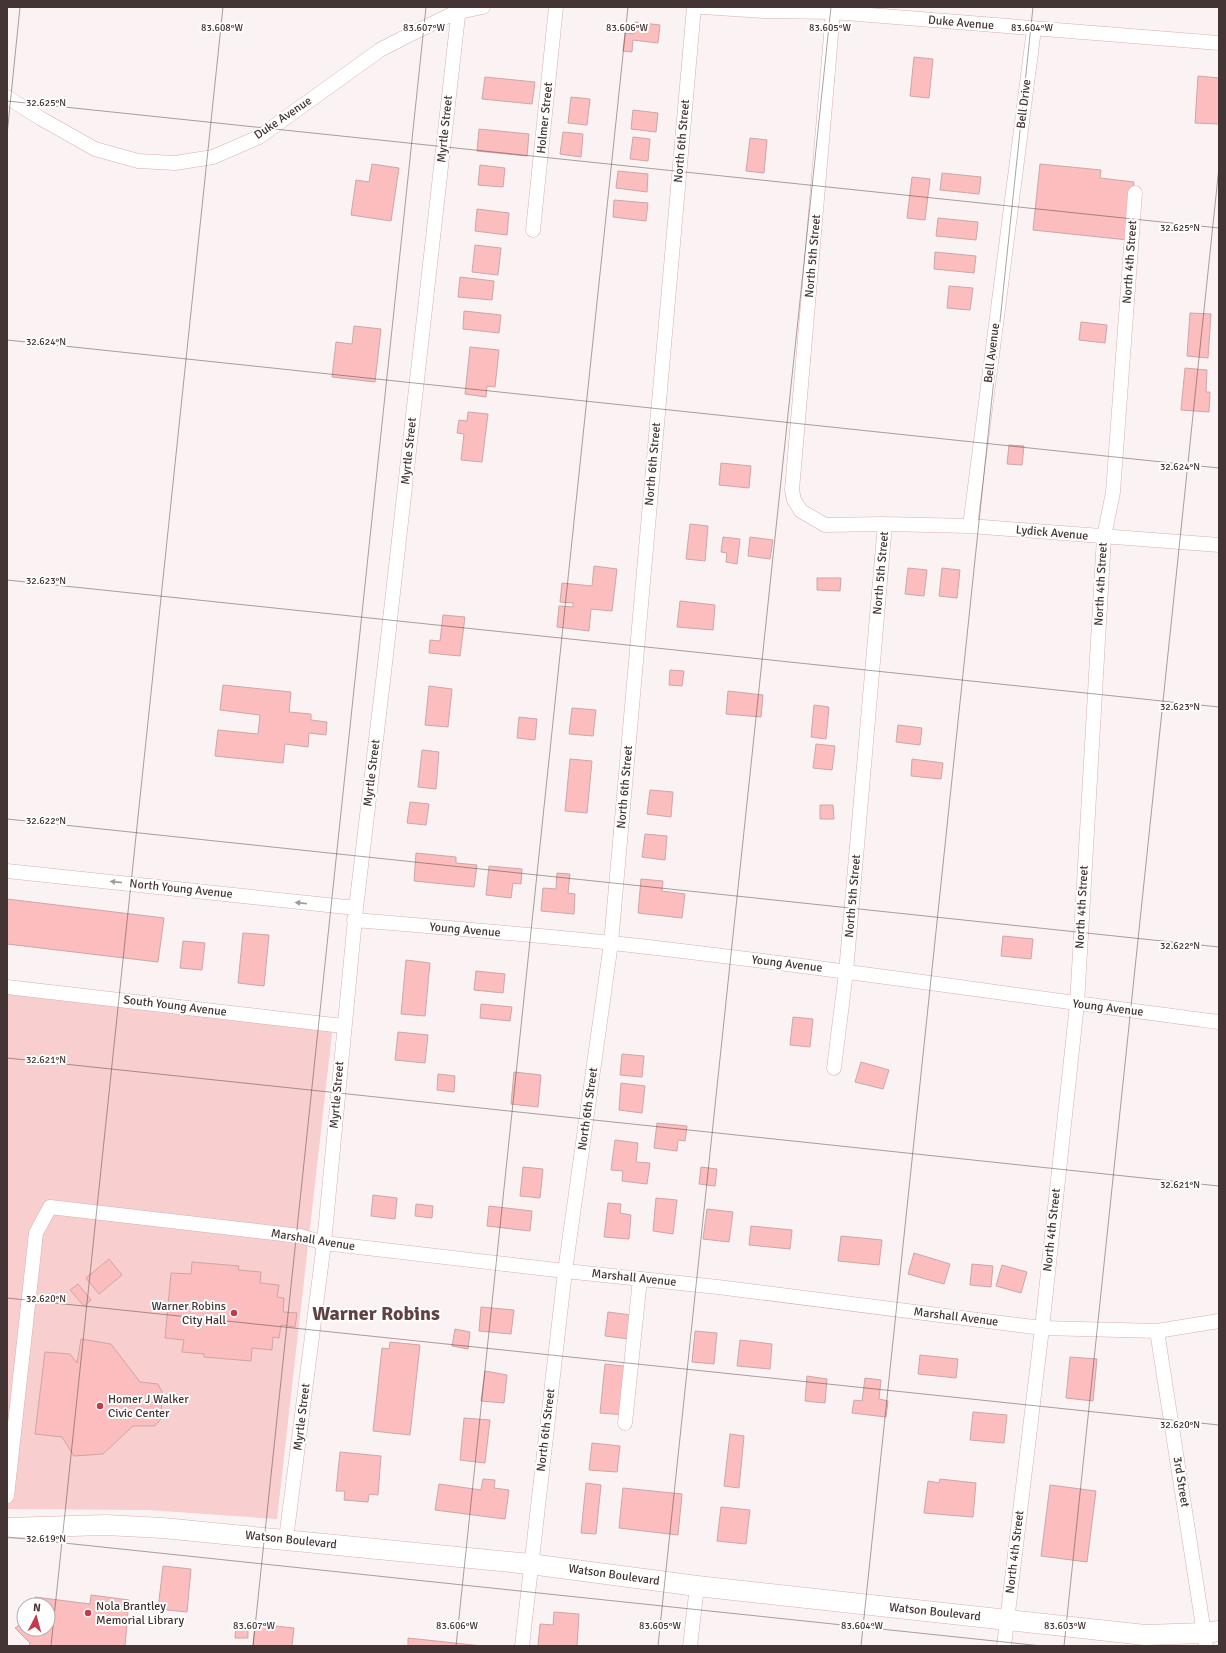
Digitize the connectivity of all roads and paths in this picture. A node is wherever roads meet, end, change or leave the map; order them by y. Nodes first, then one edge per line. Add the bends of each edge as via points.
1 (483, 7) edge
2 (556, 7) edge
3 (694, 7) edge
4 (702, 7) edge
5 (764, 9) edge
6 (458, 10) edge
7 (833, 12) junction
8 (1034, 29) junction
9 (1219, 44) edge
10 (7, 97) edge
11 (1014, 179) joint
12 (1135, 193) dead end
13 (533, 230) dead end
14 (885, 524) junction
15 (970, 526) junction
16 (1104, 537) junction
17 (1219, 545) edge
18 (7, 871) edge
19 (355, 914) junction
20 (611, 943) junction
21 (846, 972) junction
22 (7, 987) edge
23 (1077, 1004) junction
24 (1219, 1022) edge
25 (344, 1026) junction
26 (834, 1068) dead end
27 (324, 1243) junction
28 (565, 1271) junction
29 (640, 1279) junction
30 (1219, 1321) edge
31 (1042, 1328) junction
32 (1157, 1331) junction
33 (625, 1423) dead end
34 (7, 1496) edge
35 (7, 1528) edge
36 (286, 1539) junction
37 (530, 1564) junction
38 (697, 1586) junction
39 (1006, 1620) junction
40 (1210, 1637) edge
41 (522, 1646) edge
42 (690, 1646) edge
43 (1004, 1646) edge

1 - 6 street, Duke Avenue
2 - 13 street, Holmer Street
3 - 20 street, North 6th Street
4 - 5 street, Duke Avenue
5 - 7 street, Duke Avenue
6 - 10 street, Duke Avenue via 380,50 259,137 213,157 175,163 138,161 95,149
6 - 19 street, Myrtle Street
7 - 8 street, Duke Avenue
7 - 14 street, North 5th Street via 792,490 794,500 801,511 825,525
8 - 9 street, Duke Avenue
8 - 11 street, Bell Drive
11 - 15 street, Bell Avenue
12 - 16 street, North 4th Street via 1113,492
14 - 15 street, Lydick Avenue
14 - 21 street, North 5th Street
15 - 16 street, Lydick Avenue
16 - 17 street, Lydick Avenue
16 - 23 street, North 4th Street
19 -> 18 street, North Young Avenue
19 - 20 street, Young Avenue
19 - 25 street, Myrtle Street
20 - 21 street, Young Avenue
20 - 28 street, North 6th Street
21 - 23 street, Young Avenue
21 - 26 street, North 5th Street
22 - 25 street, South Young Avenue
23 - 24 street, Young Avenue
23 - 31 street, North 4th Street
25 - 27 street, Myrtle Street
27 - 28 street, Marshall Avenue
27 - 34 street, Marshall Avenue via 300,1236 50,1207 36,1233
27 - 36 street, Myrtle Street
28 - 29 street, Marshall Avenue
28 - 37 street, North 6th Street
29 - 31 street, Marshall Avenue
29 - 33 street
30 - 32 street, Marshall Avenue
31 - 32 street, Marshall Avenue
31 - 39 street, North 4th Street
32 - 40 street, 3rd Street
35 - 36 main road, Watson Boulevard via 105,1525
36 - 37 main road, Watson Boulevard
37 - 38 main road, Watson Boulevard
37 - 41 street, North 6th Street
38 - 39 main road, Watson Boulevard
38 - 42 street
39 - 40 main road, Watson Boulevard via 1145,1635
39 - 43 street, North 4th Street

